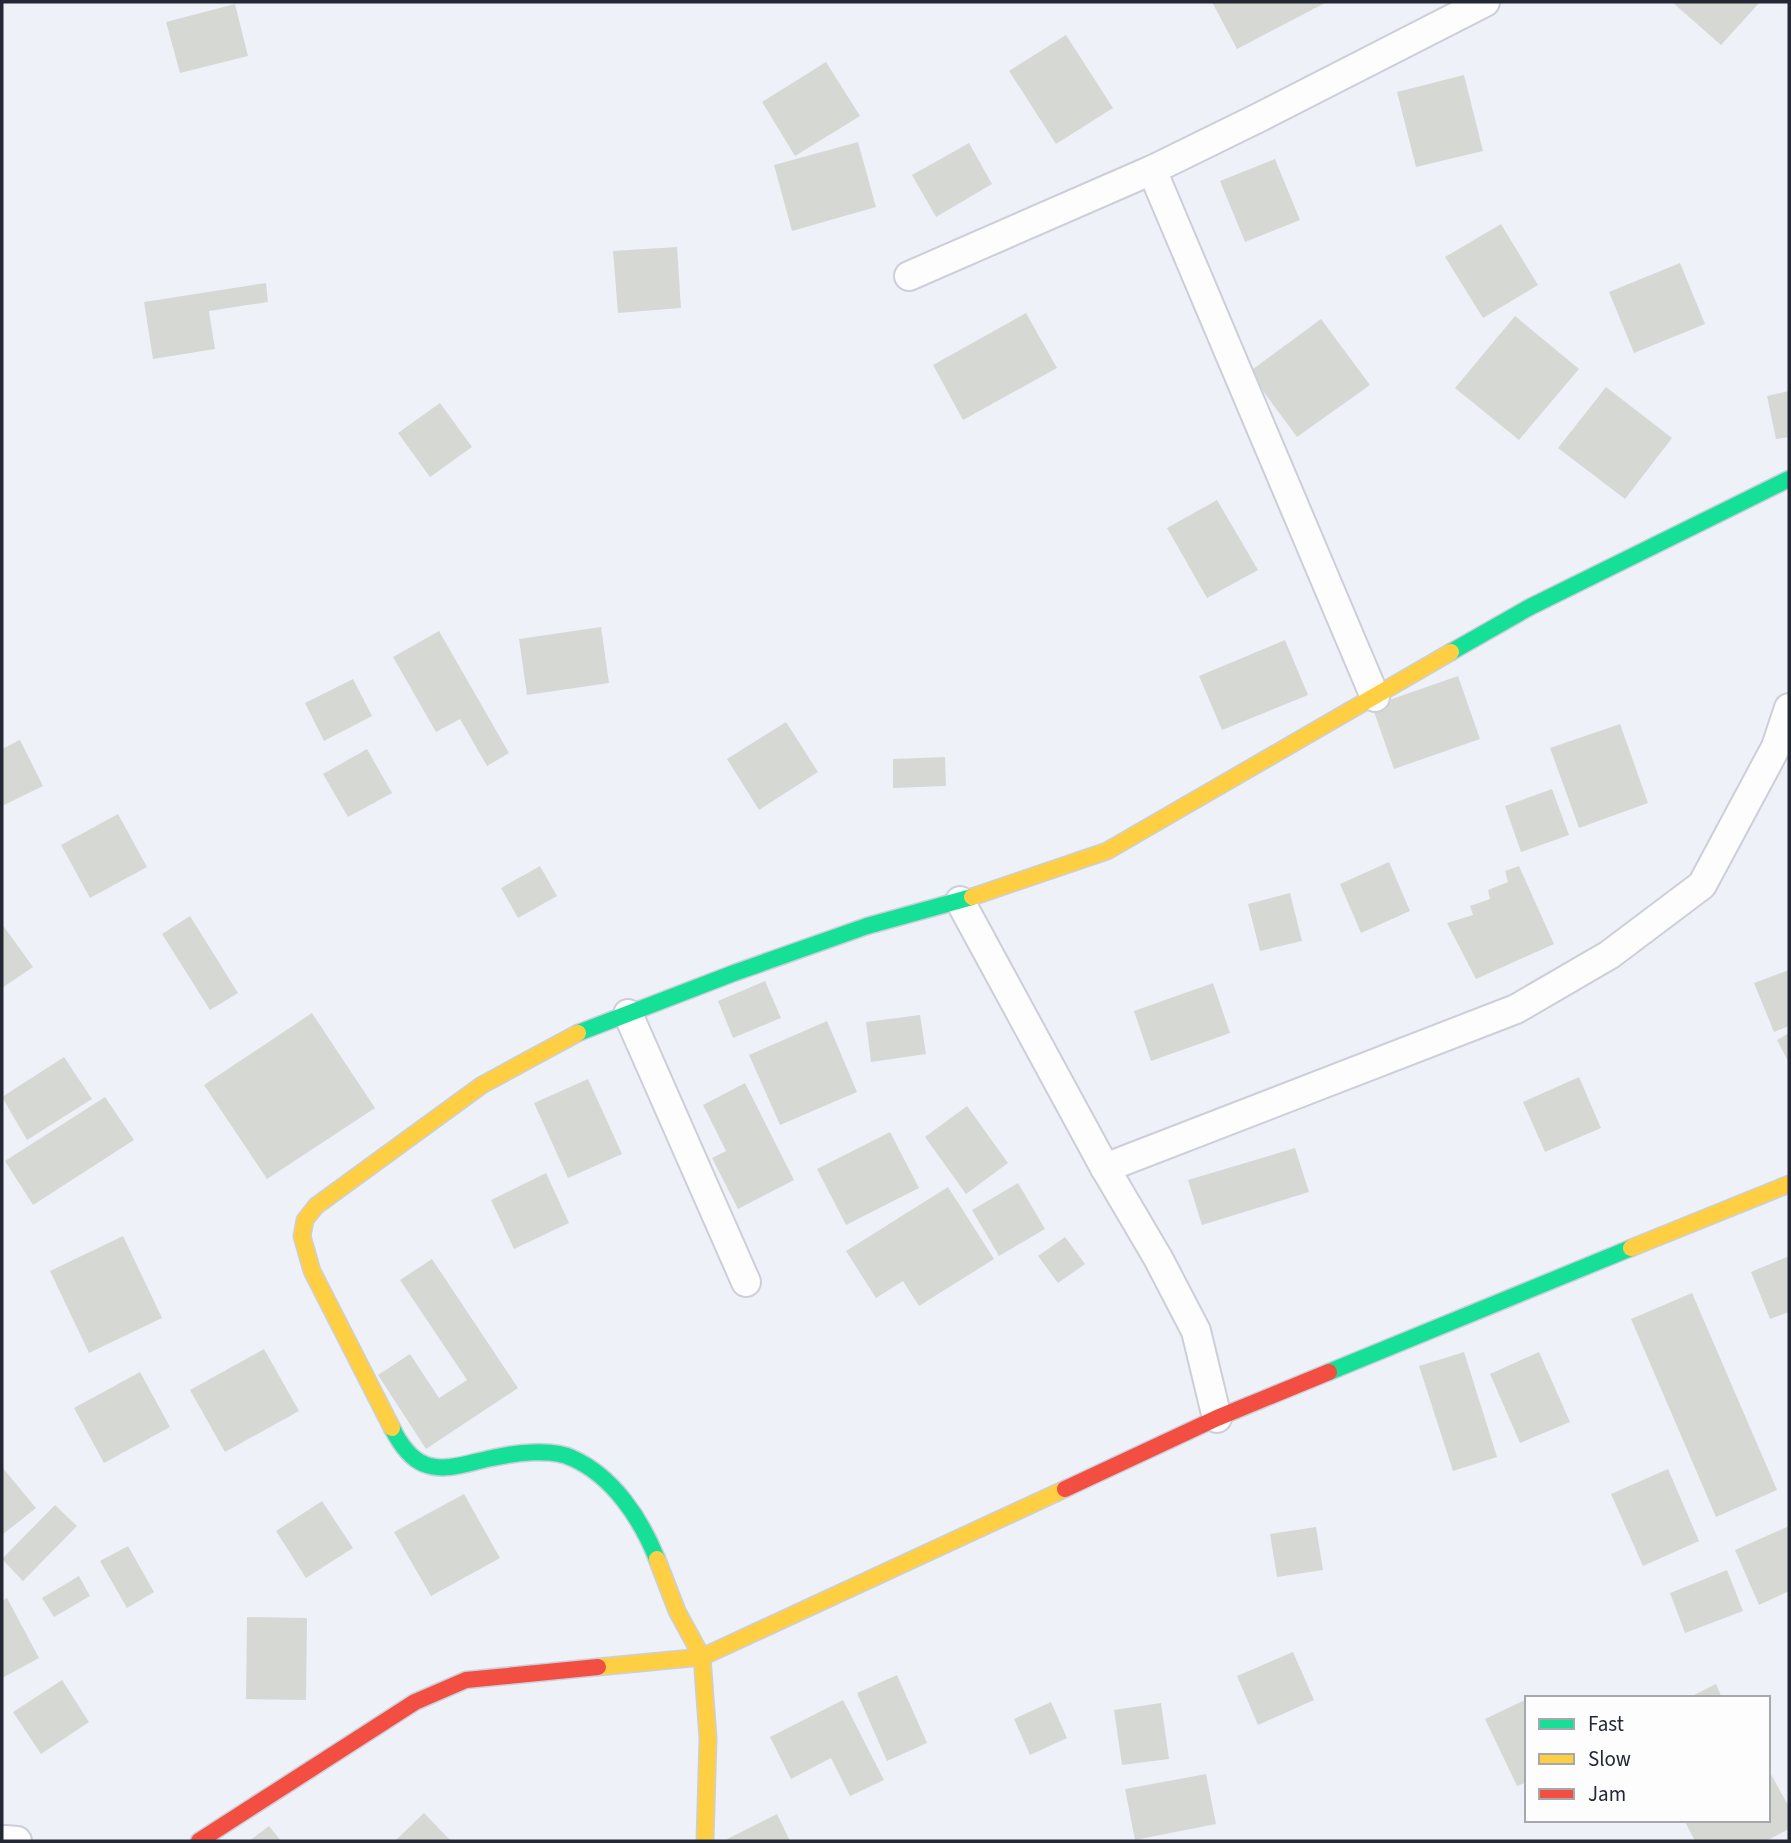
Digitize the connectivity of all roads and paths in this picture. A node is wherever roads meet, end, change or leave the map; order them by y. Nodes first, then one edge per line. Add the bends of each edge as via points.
1 (1485, 2) edge
2 (1152, 170) junction
3 (909, 276) dead end
4 (1789, 479) edge
5 (1376, 697) junction
6 (1789, 708) edge
7 (960, 901) junction
8 (628, 1014) junction
9 (1105, 1168) junction
10 (1789, 1184) edge
11 (747, 1282) dead end
12 (1216, 1418) junction
13 (702, 1657) junction
14 (199, 1841) edge
15 (705, 1841) edge

1 - 2 street
2 - 3 street
2 - 5 street
4 - 5 street via 1530,607
5 - 7 street via 1107,850
6 - 9 street via 1776,747 1702,885 1609,955 1516,1009
7 - 8 street via 867,926
7 - 9 street
8 - 11 street
8 - 13 street via 567,1037 482,1085 316,1206 305,1220 302,1236 312,1271 401,1446 423,1464 445,1468 522,1451 571,1457 609,1483 646,1531 677,1611
9 - 12 street via 1196,1331
10 - 12 street
12 - 13 street
13 - 14 street via 466,1680 415,1702
13 - 15 street via 708,1738

